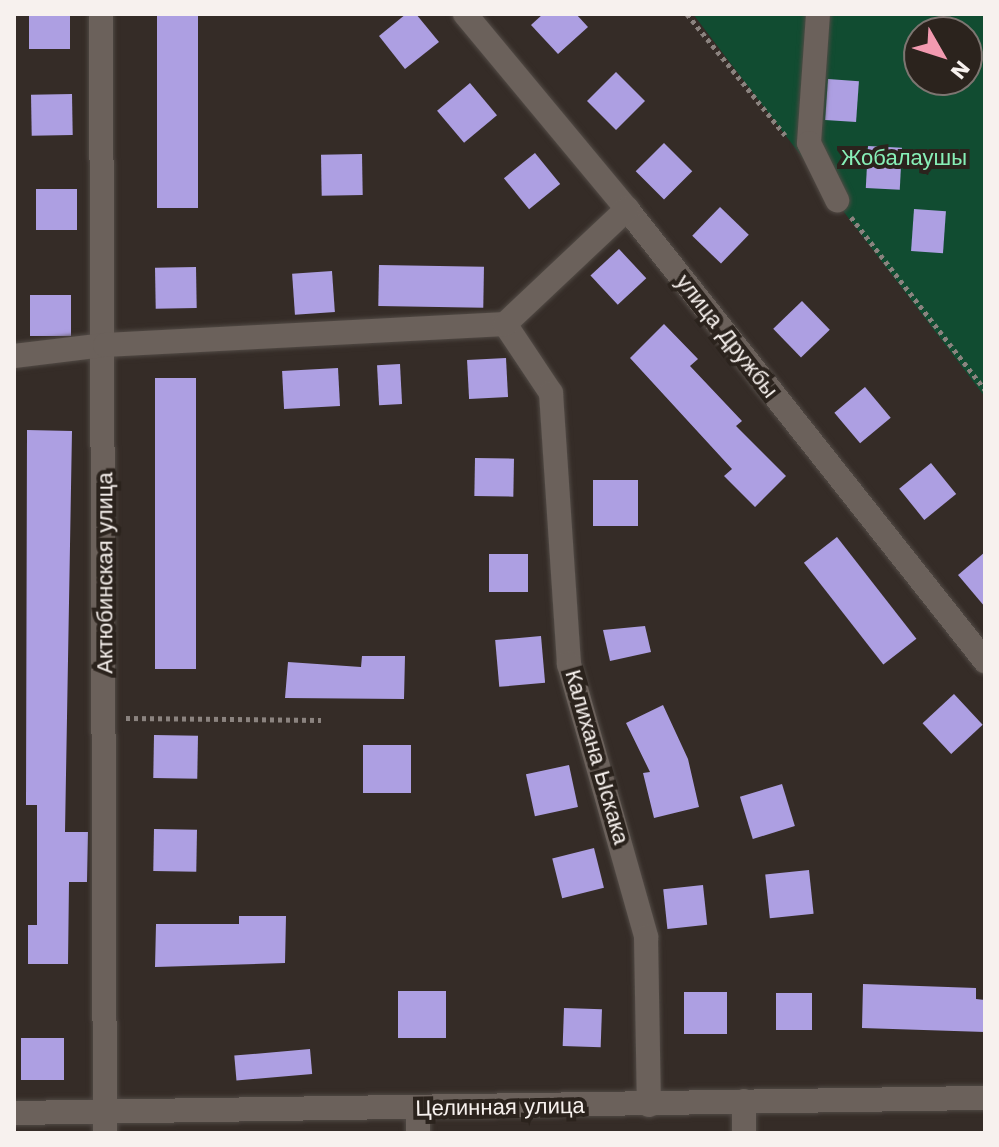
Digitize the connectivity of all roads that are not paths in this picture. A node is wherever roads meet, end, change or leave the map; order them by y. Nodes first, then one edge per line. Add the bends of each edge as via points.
1 (101, 14) edge
2 (465, 14) edge
3 (818, 14) edge
4 (837, 200) dead end
5 (627, 209) junction
6 (505, 324) junction
7 (105, 345) junction
8 (14, 356) edge
9 (985, 661) edge
10 (985, 1098) edge
11 (744, 1101) junction
12 (649, 1105) junction
13 (418, 1108) junction
14 (14, 1113) edge
15 (105, 1123) edge
16 (418, 1133) edge
17 (744, 1133) edge

1 - 7 street, Актюбинская улица
2 - 5 street, улица Дружбы
3 - 4 street via 809,143
5 - 6 street
5 - 9 street, улица Дружбы
6 - 7 street
6 - 12 street, Калихана Ыскака via 551,393 569,664 646,937
7 - 8 street
7 - 15 street, Актюбинская улица
10 - 11 street, Целинная улица
11 - 12 street, Целинная улица
11 - 17 street
12 - 13 street, Целинная улица
13 - 15 street, Целинная улица
13 - 16 street
14 - 15 street, Целинная улица

